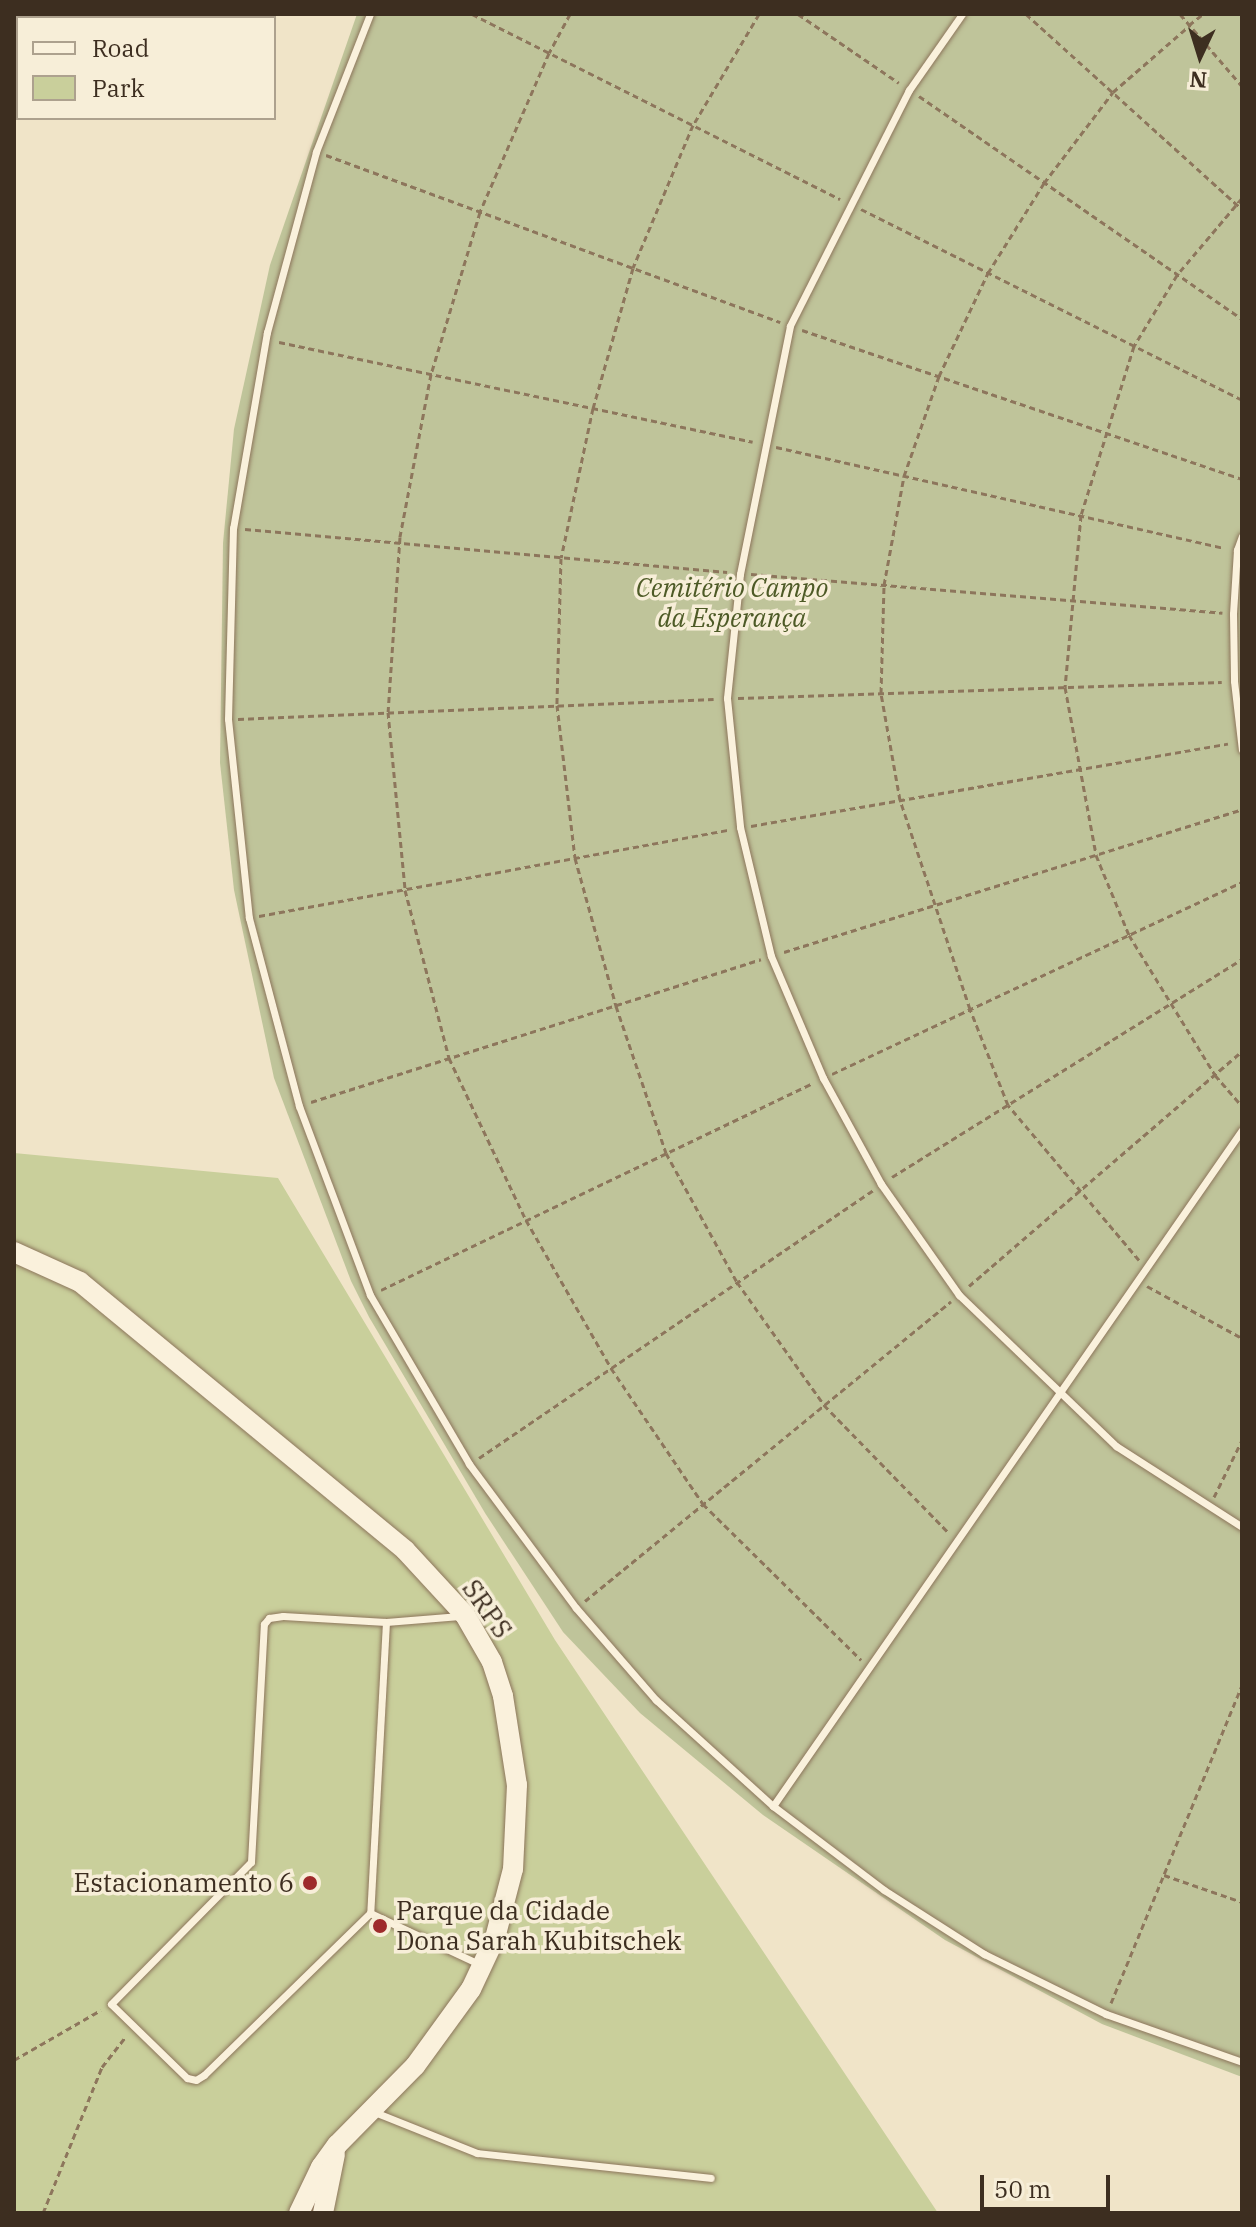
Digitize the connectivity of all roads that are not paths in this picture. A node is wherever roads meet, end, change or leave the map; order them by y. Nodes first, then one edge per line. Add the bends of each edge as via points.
1 (370, 14) edge
2 (962, 14) edge
3 (1242, 536) edge
4 (1242, 750) edge
5 (1242, 1130) edge
6 (14, 1252) edge
7 (1060, 1395) junction
8 (1242, 1527) edge
9 (465, 1615) junction
10 (386, 1622) junction
11 (773, 1806) junction
12 (370, 1913) junction
13 (483, 1966) junction
14 (1242, 2062) edge
15 (370, 2110) junction
16 (337, 2145) junction
17 (711, 2178) dead end
18 (299, 2213) edge
19 (323, 2213) edge

1 - 11 lane via 316,152 265,339 233,528 228,719 249,918 299,1106 370,1295 469,1464 576,1608 656,1700
2 - 7 lane via 909,90 790,326 740,574 727,698 740,827 771,956 823,1078 881,1184 959,1295
3 - 4 lane via 1237,550 1234,681
5 - 7 lane
6 - 9 main road, SRPS via 80,1282 405,1550
7 - 8 lane via 1116,1446
7 - 11 lane
9 - 10 lane
9 - 13 main road, SRPS via 492,1662 503,1696 517,1785 513,1869
10 - 12 lane
10 - 12 lane via 283,1616 264,1624 251,1862 111,2004 187,2078 199,2079
11 - 14 lane via 884,1890 984,1954 1106,2014
12 - 13 lane
13 - 15 main road, SRPS via 415,2066
15 - 16 main road, SRPS
15 - 17 lane via 477,2153
16 - 18 main road, SRPS
16 - 19 main road

